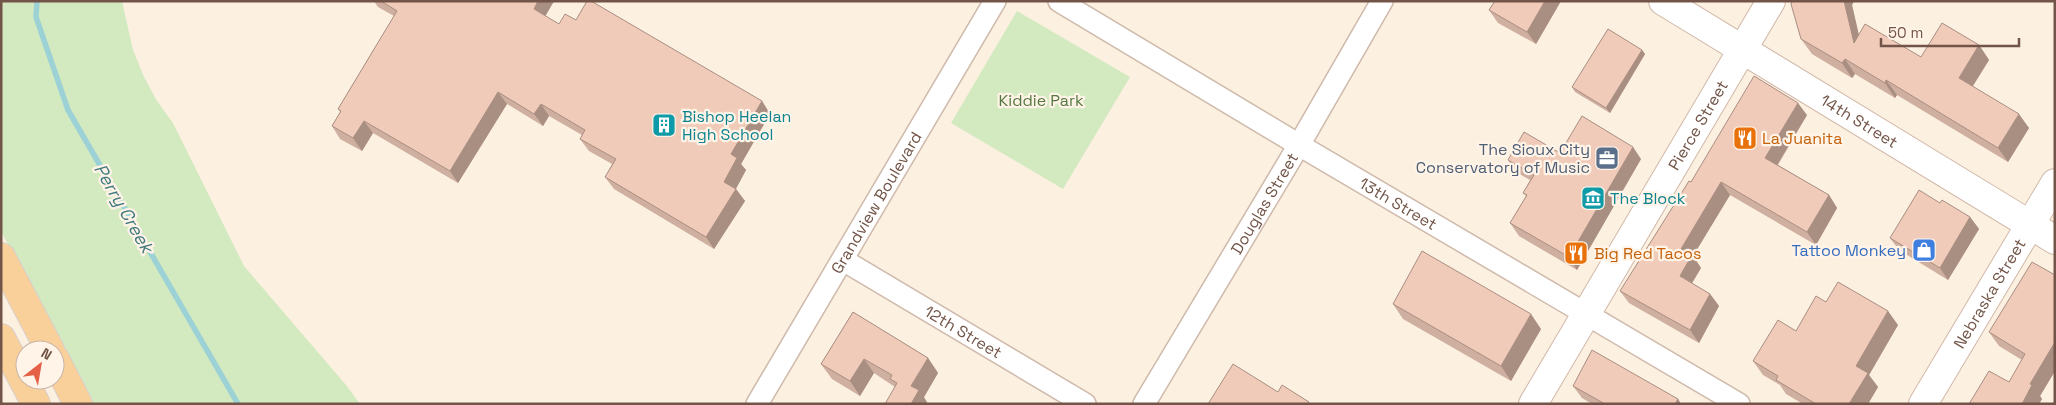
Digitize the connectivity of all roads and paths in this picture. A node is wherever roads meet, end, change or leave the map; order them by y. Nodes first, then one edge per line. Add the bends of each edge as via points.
1 (995, 1) edge
2 (1059, 1) edge
3 (1382, 1) edge
4 (1663, 1) edge
5 (1771, 1) edge
6 (1742, 50) junction
7 (1299, 145) junction
8 (2055, 183) edge
9 (2029, 225) junction
10 (2055, 240) edge
11 (1, 257) edge
12 (843, 260) junction
13 (1587, 313) junction
14 (1, 338) edge
15 (45, 340) edge
16 (65, 379) edge
17 (36, 404) edge
18 (78, 404) edge
19 (758, 404) edge
20 (1085, 404) edge
21 (1144, 404) edge
22 (1533, 404) edge
23 (1739, 404) edge
24 (1923, 404) edge

1 - 12 street, Grandview Boulevard
2 - 7 street, 13th Street
3 - 7 street, Douglas Street
4 - 6 main road, 14th Street
5 - 6 main road, Pierce Street
6 - 9 main road, 14th Street
6 - 13 main road, Pierce Street
7 - 13 street, 13th Street
7 - 21 street, Douglas Street
8 - 9 main road, Nebraska Street
9 - 10 main road, 14th Street
9 - 24 main road, Nebraska Street
11 - 15 main road
12 - 19 street, Grandview Boulevard
12 - 20 street, 12th Street
13 - 22 main road, Pierce Street
13 - 23 street, 13th Street
14 - 17 main road
16 - 18 main road

